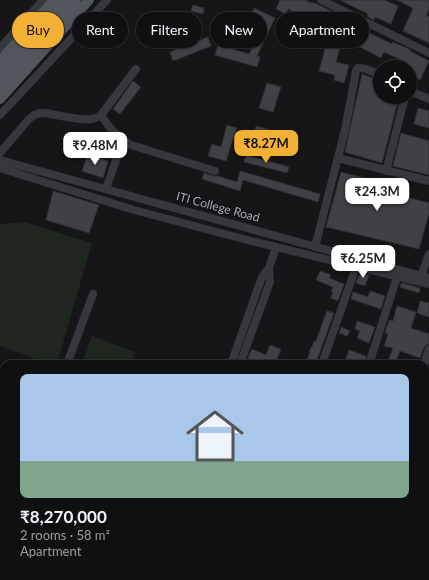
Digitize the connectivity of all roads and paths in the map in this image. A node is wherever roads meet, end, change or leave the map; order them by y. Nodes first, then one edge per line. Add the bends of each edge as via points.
1 (43, 0) edge
2 (54, 0) edge
3 (65, 0) edge
4 (76, 0) edge
5 (89, 0) edge
6 (107, 0) edge
7 (321, 0) edge
8 (0, 48) edge
9 (429, 52) edge
10 (0, 61) edge
11 (136, 70) dead end
12 (373, 72) edge
13 (0, 74) edge
14 (0, 86) edge
15 (417, 94) edge
16 (0, 99) edge
17 (429, 99) edge
18 (403, 104) edge
19 (0, 115) edge
20 (101, 115) junction
21 (123, 140) junction
22 (0, 152) edge
23 (338, 158) junction
24 (0, 160) edge
25 (0, 168) edge
26 (215, 171) dead end
27 (386, 171) junction
28 (429, 182) edge
29 (106, 189) junction
30 (276, 247) junction
31 (316, 247) junction
32 (429, 254) edge
33 (356, 267) junction
34 (269, 268) junction
35 (397, 277) junction
36 (425, 277) edge
37 (429, 284) edge
38 (93, 294) dead end
39 (429, 349) edge
40 (68, 360) edge
41 (232, 360) edge
42 (241, 360) edge
43 (323, 360) edge
44 (370, 360) edge
45 (425, 360) edge

1 - 8 street
2 - 10 main road
3 - 13 main road
4 - 14 main road
5 - 16 main road
6 - 19 street
7 - 9 street
11 - 20 street
12 - 23 street via 358,68 354,76
15 - 17 street
18 - 27 street
20 - 21 street
20 - 22 street via 92,119 45,113 34,115
21 - 26 street
21 - 29 street
23 - 27 street
23 - 31 street
24 - 29 street, ITI College Road
25 - 30 street, ITI College Road via 134,210
27 - 28 street
29 - 31 street, ITI College Road
30 - 33 street, ITI College Road
30 - 34 street
31 - 36 street, ITI College Road
32 - 36 street
33 - 35 street, ITI College Road
33 - 43 street
34 - 41 street via 262,277
34 - 42 street via 270,282
35 - 37 street, ITI College Road
35 - 44 street
38 - 40 street
39 - 45 street

